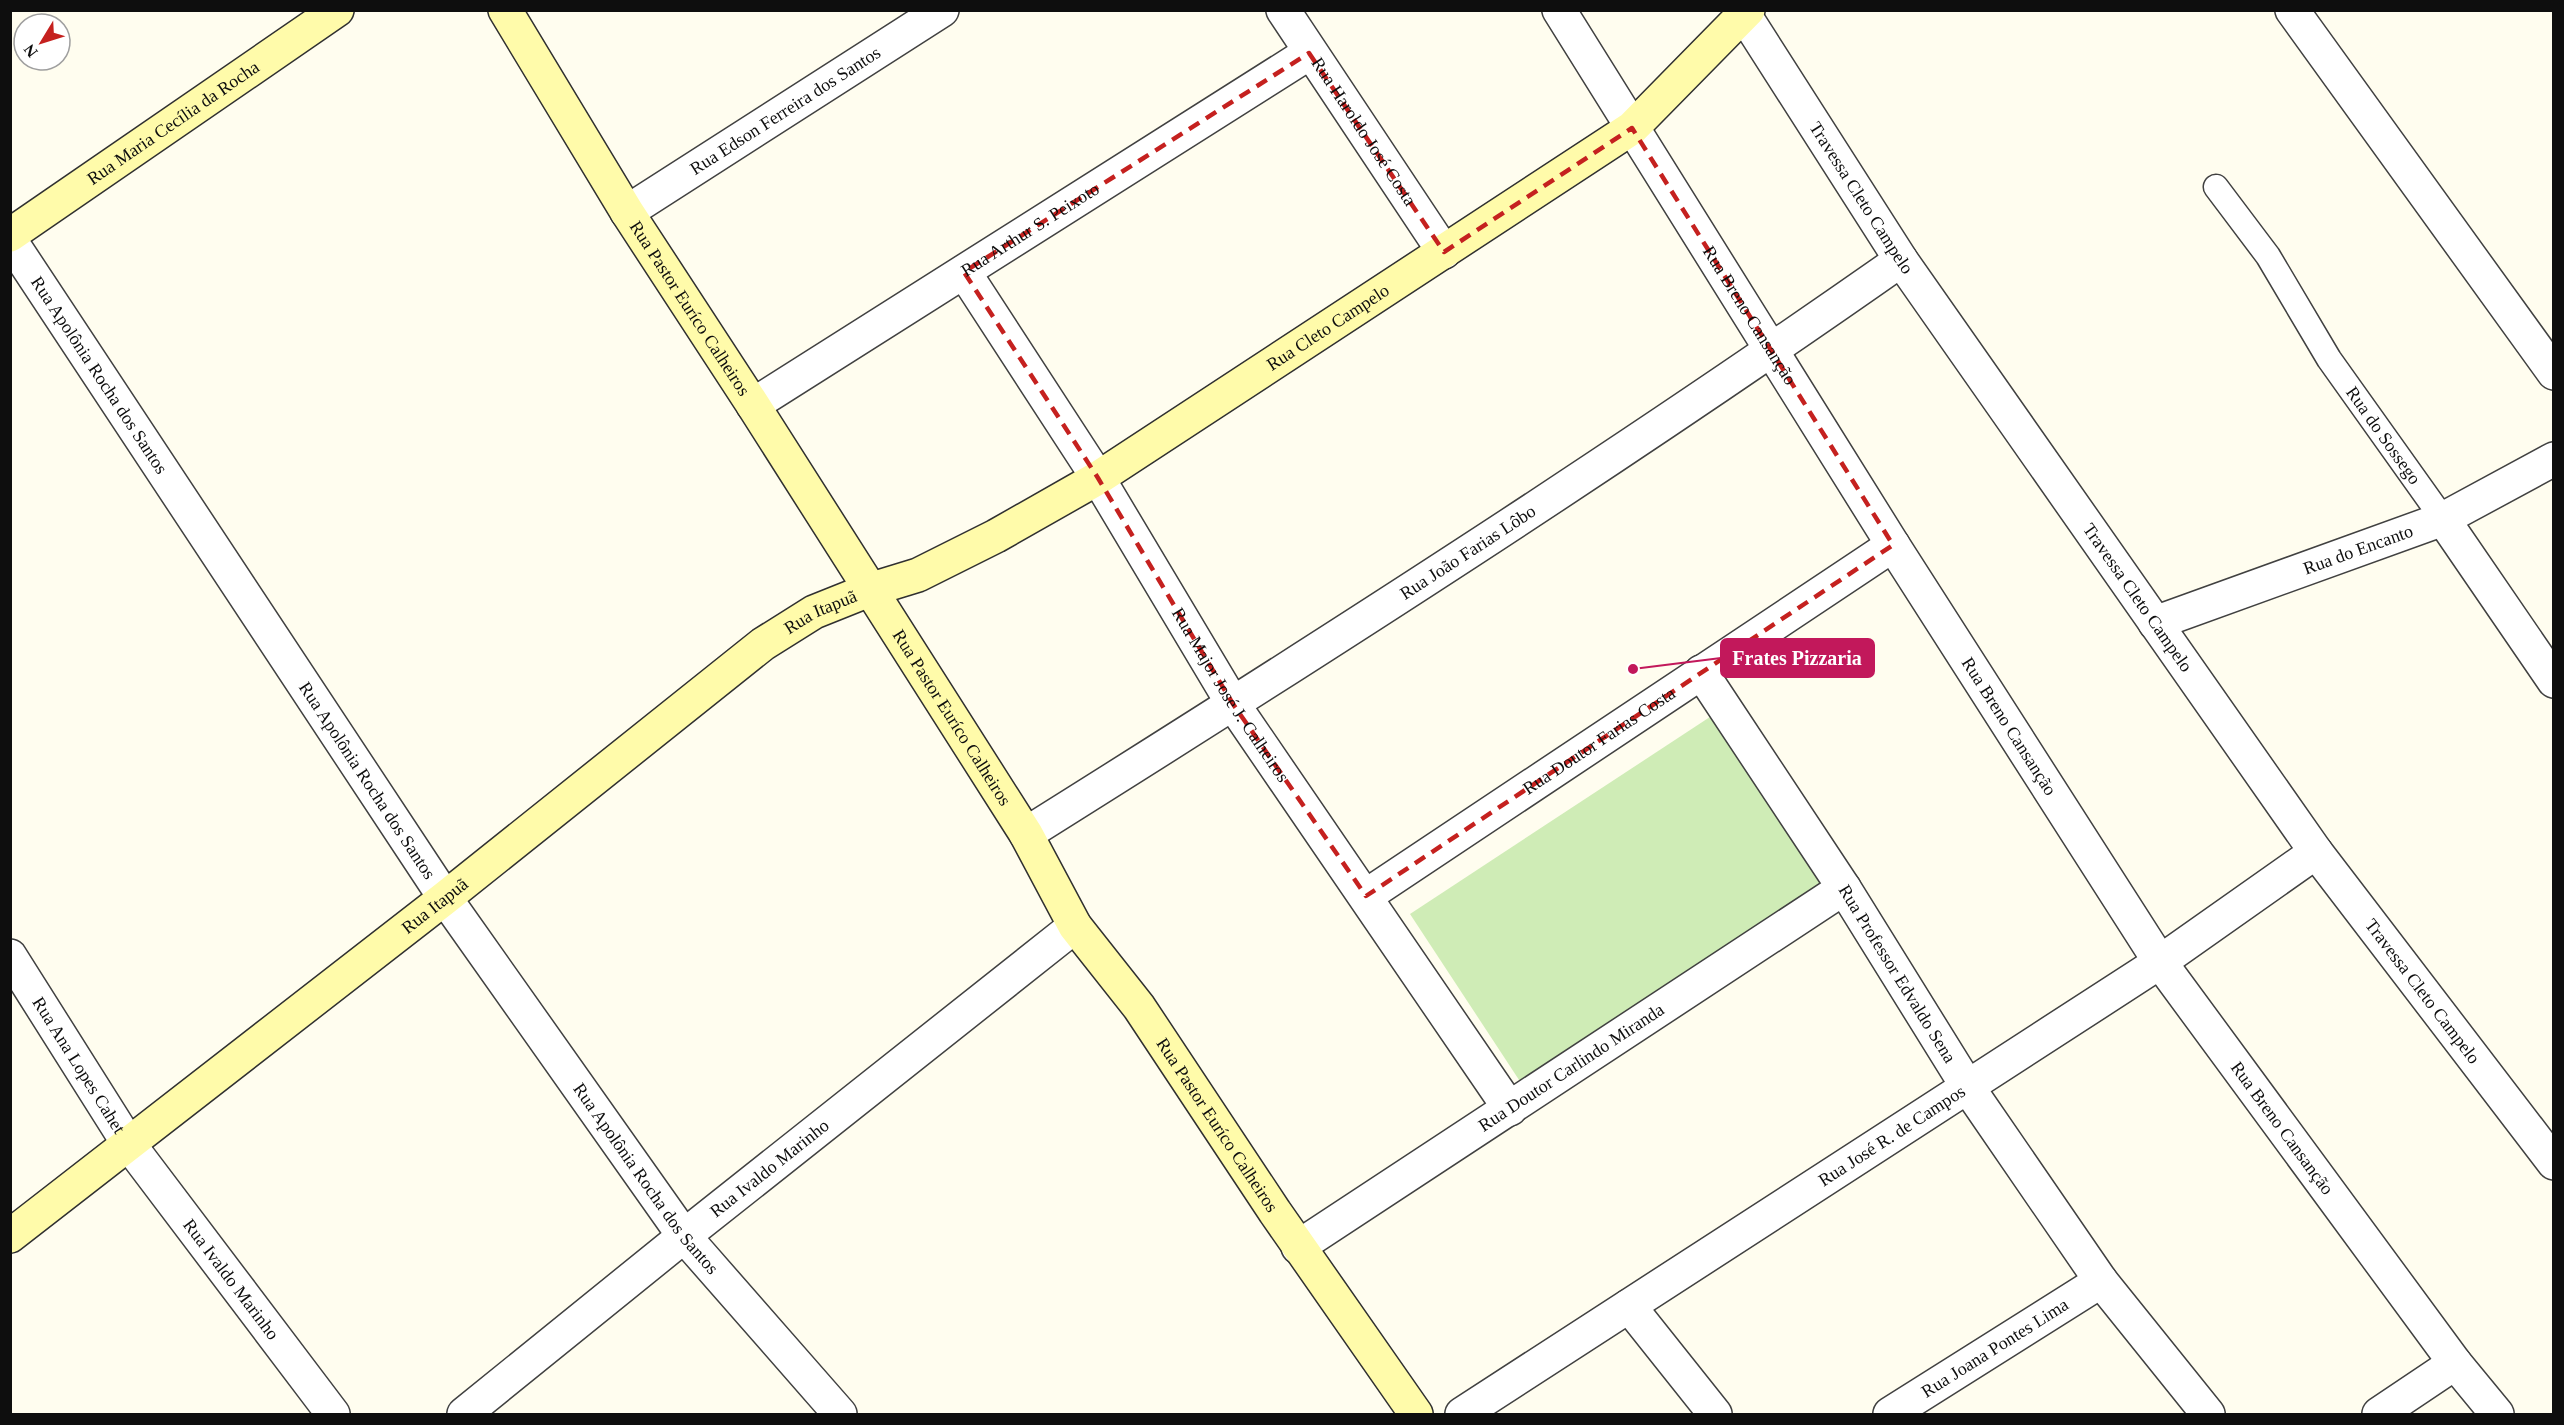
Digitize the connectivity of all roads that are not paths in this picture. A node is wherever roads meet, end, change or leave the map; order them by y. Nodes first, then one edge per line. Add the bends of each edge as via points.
1 (337, 10) edge
2 (942, 10) edge
3 (1282, 10) edge
4 (1559, 10) edge
5 (2292, 10) edge
6 (510, 12) edge
7 (1747, 13) edge
8 (1309, 53) junction
9 (1632, 128) junction
10 (2216, 187) dead end
11 (627, 212) junction
12 (10, 235) edge
13 (10, 240) edge
14 (1444, 252) junction
15 (1901, 260) junction
16 (964, 272) junction
17 (1772, 350) junction
18 (2553, 373) edge
19 (753, 405) junction
20 (2553, 459) edge
21 (1098, 477) junction
22 (2443, 519) junction
23 (1893, 545) junction
24 (869, 590) junction
25 (2155, 623) junction
26 (1701, 672) junction
27 (2553, 681) edge
28 (1233, 704) junction
29 (1026, 834) junction
30 (2316, 852) junction
31 (1844, 888) junction
32 (1366, 896) junction
33 (445, 898) junction
34 (1075, 926) junction
35 (10, 956) edge
36 (2160, 962) junction
37 (1967, 1086) junction
38 (1510, 1109) junction
39 (128, 1143) junction
40 (2553, 1163) edge
41 (10, 1236) edge
42 (684, 1236) junction
43 (1298, 1247) junction
44 (2101, 1281) junction
45 (1629, 1306) junction
46 (2455, 1363) junction
47 (333, 1414) edge
48 (464, 1414) edge
49 (840, 1414) edge
50 (1416, 1414) edge
51 (1462, 1414) edge
52 (1715, 1414) edge
53 (1890, 1414) edge
54 (2208, 1414) edge
55 (2379, 1414) edge
56 (2497, 1414) edge

1 - 12 main road, Rua Maria Cecília da Rocha
2 - 11 street, Rua Edson Ferreira dos Santos
3 - 8 street, Rua Haroldo José Costa
4 - 9 street, Rua Breno Cansanção
5 - 18 street
6 - 11 main road, Rua Pastor Euríco Calheiros
7 - 9 main road, Rua Cleto Campelo
7 - 15 street, Travessa Cleto Campelo
8 - 14 street, Rua Haroldo José Costa
8 - 16 street, Rua Arthur S. Peixoto
9 - 14 main road, Rua Cleto Campelo
9 - 17 street, Rua Breno Cansanção
10 - 22 lane, Rua do Sossego via 2268,256 2329,359
11 - 19 main road, Rua Pastor Euríco Calheiros
13 - 33 street, Rua Apolônia Rocha dos Santos
14 - 21 main road, Rua Cleto Campelo
15 - 17 street, Rua João Farias Lôbo
15 - 25 street, Travessa Cleto Campelo
16 - 19 street, Rua Arthur S. Peixoto
16 - 21 street, Rua Major José J. Calheiros
17 - 23 street, Rua Breno Cansanção
17 - 28 street, Rua João Farias Lôbo
19 - 24 main road, Rua Pastor Euríco Calheiros
20 - 22 street, Rua do Encanto
21 - 24 main road, Rua Cleto Campelo via 996,536 918,575
21 - 28 street, Rua Major José J. Calheiros
22 - 25 street, Rua do Encanto
22 - 27 street, Rua do Sossego
23 - 26 street, Rua Doutor Farias Costa
23 - 36 street, Rua Breno Cansanção
24 - 29 main road, Rua Pastor Euríco Calheiros
24 - 33 main road, Rua Itapuã via 814,612 763,644
25 - 30 street, Travessa Cleto Campelo
26 - 31 street, Rua Professor Edvaldo Sena
26 - 32 street, Rua Doutor Farias Costa
28 - 29 street, Rua João Farias Lôbo
28 - 32 street, Rua Major José J. Calheiros
29 - 34 main road, Rua Pastor Euríco Calheiros
30 - 36 street, Rua José R. de Campos
30 - 40 street, Travessa Cleto Campelo
31 - 37 street, Rua Professor Edvaldo Sena
31 - 38 street, Rua Doutor Carlindo Miranda
32 - 38 street, Rua Major José J. Calheiros
33 - 39 main road, Rua Itapuã
33 - 42 street, Rua Apolônia Rocha dos Santos
34 - 42 street, Rua Ivaldo Marinho
34 - 43 main road, Rua Pastor Euríco Calheiros via 1139,1007
35 - 39 street, Rua Ana Lopes Cahet
36 - 37 street, Rua José R. de Campos
36 - 46 street, Rua Breno Cansanção
37 - 44 street, Rua Professor Edvaldo Sena
37 - 45 street, Rua José R. de Campos
38 - 43 street, Rua Doutor Carlindo Miranda
39 - 41 main road, Rua Itapuã
39 - 47 street, Rua Ivaldo Marinho
42 - 48 street, Rua Ivaldo Marinho
42 - 49 street, Rua Apolônia Rocha dos Santos
43 - 50 main road, Rua Pastor Euríco Calheiros
44 - 53 street, Rua Joana Pontes Lima
44 - 54 street, Rua Professor Edvaldo Sena
45 - 51 street, Rua José R. de Campos
45 - 52 street
46 - 55 street
46 - 56 street, Rua Breno Cansanção

